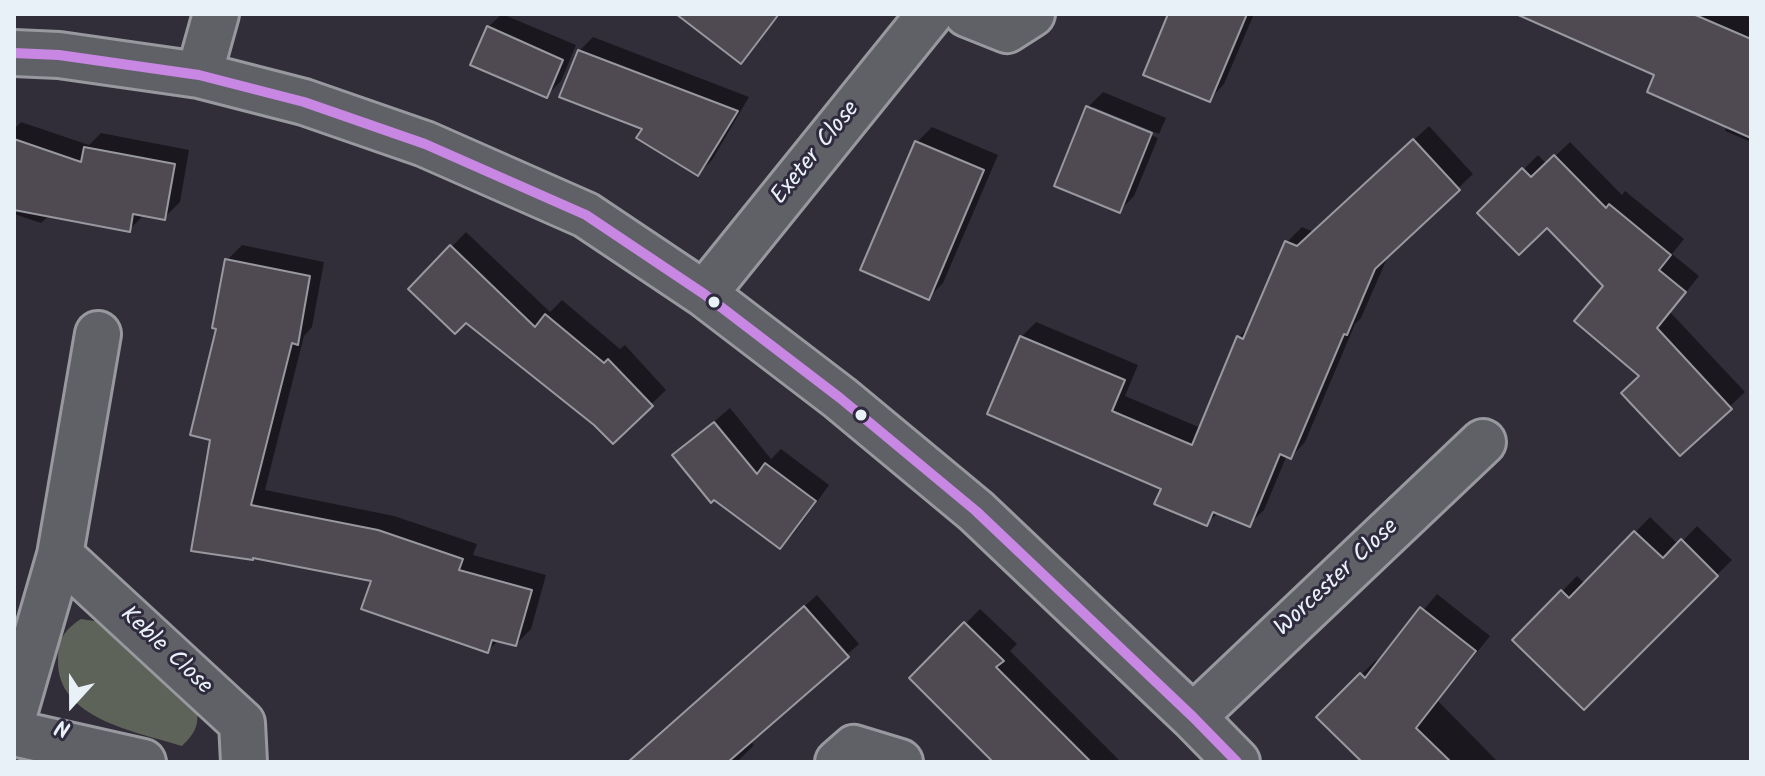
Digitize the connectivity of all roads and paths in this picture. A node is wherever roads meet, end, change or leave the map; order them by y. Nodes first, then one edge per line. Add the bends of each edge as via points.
1 (216, 14) edge
2 (930, 14) edge
3 (967, 14) edge
4 (1032, 14) edge
5 (14, 53) edge
6 (199, 75) junction
7 (704, 294) junction
8 (98, 334) dead end
9 (1483, 442) dead end
10 (60, 555) junction
11 (14, 714) edge
12 (1193, 717) junction
13 (14, 733) edge
14 (143, 762) edge
15 (244, 762) edge
16 (838, 762) edge
17 (900, 762) edge
18 (1237, 762) edge

1 - 6 street
2 - 7 street, Exeter Close
3 - 4 street via 1007,30
5 - 6 street
6 - 7 street via 304,102 425,144 586,215
7 - 12 street via 976,511
8 - 10 street
9 - 12 street, Worcester Close
10 - 11 street
10 - 15 street, Keble Close via 242,723
12 - 18 street
13 - 14 street
16 - 17 street via 854,748

